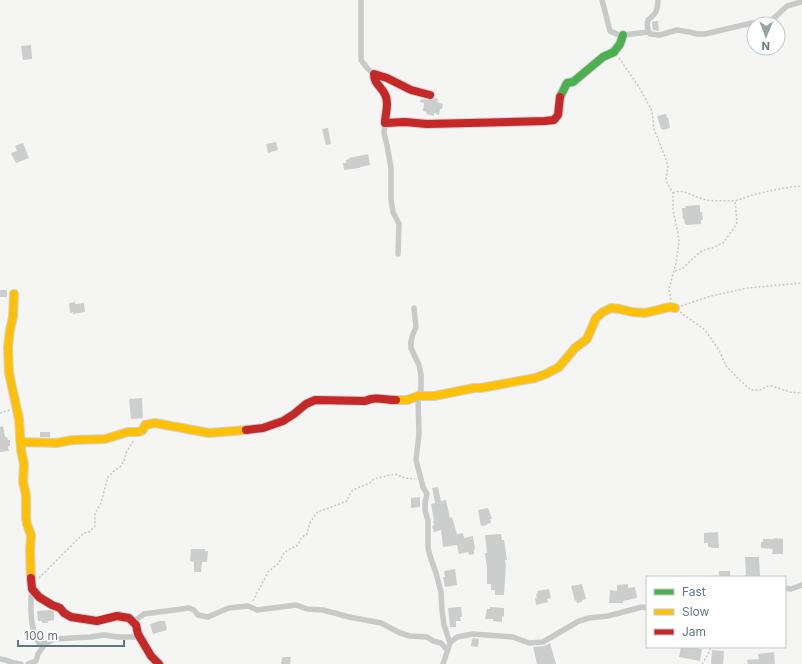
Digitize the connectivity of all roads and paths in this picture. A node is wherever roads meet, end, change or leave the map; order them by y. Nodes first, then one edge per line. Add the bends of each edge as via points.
1 (361, 0) edge
2 (602, 0) edge
3 (658, 0) edge
4 (801, 2) edge
5 (648, 32) junction
6 (623, 35) junction
7 (614, 52) junction
8 (374, 74) junction
9 (430, 95) dead end
10 (384, 123) junction
11 (802, 186) edge
12 (673, 193) junction
13 (735, 201) junction
14 (398, 254) dead end
15 (674, 271) junction
16 (802, 283) edge
17 (14, 294) dead end
18 (414, 308) dead end
19 (675, 308) junction
20 (802, 393) edge
21 (418, 396) junction
22 (17, 408) junction
23 (0, 413) edge
24 (138, 432) junction
25 (20, 440) junction
26 (421, 479) junction
27 (32, 585) junction
28 (802, 585) edge
29 (786, 588) edge
30 (248, 606) junction
31 (646, 608) edge
32 (133, 622) junction
33 (140, 637) junction
34 (450, 642) junction
35 (45, 644) junction
36 (711, 648) edge
37 (447, 650) junction
38 (0, 660) edge
39 (35, 662) edge
40 (21, 664) edge
41 (28, 664) edge
42 (159, 664) edge
43 (443, 664) edge
44 (702, 664) edge

1 - 8 street via 361,60
2 - 6 street via 610,31
3 - 5 street via 657,11 648,20
4 - 5 street via 787,6 774,19 766,22 705,34 677,30 660,35
5 - 6 street
6 - 7 street
7 - 10 street via 603,57 573,82 567,83 560,96 558,115 554,120
7 - 12 path via 639,87 652,111 654,129 667,162 667,183
8 - 9 street
8 - 10 street via 377,85 386,98
10 - 14 street via 391,168 391,199 398,224
11 - 13 path via 759,193
12 - 13 path
12 - 15 path via 672,210 679,242
13 - 15 path via 737,222 723,243 700,252 683,268
15 - 19 path via 669,289
16 - 19 path via 748,288 711,296
17 - 22 street via 8,347 9,373
18 - 21 street via 416,327 411,348 420,370 421,390
19 - 20 path via 705,330 719,350 726,366 751,390 772,386
19 - 21 street via 645,312 611,308 596,318 586,339 559,366 535,378 434,396
21 - 24 street via 407,400 316,400 283,421 255,430 209,433 155,423 145,425 143,430
21 - 26 street via 419,434 416,460
22 - 23 path
22 - 25 street
24 - 25 street via 128,432 105,439 56,443
24 - 27 path via 121,466 108,477 101,503 95,513 93,528 57,558
25 - 27 street via 27,524 31,535
26 - 30 path via 405,478 395,474 374,479 352,491 347,501 318,511 310,523 307,534 298,545 284,553 278,564 268,572 257,595
26 - 34 street via 427,494 425,510 428,521 428,548 442,592 442,610
27 - 32 street via 40,597 72,617 97,621 118,616 129,618
27 - 35 street via 32,626 38,642
28 - 29 street
30 - 32 street via 229,608 208,618 198,615 189,608 155,612 144,614
30 - 37 street via 257,610 296,605 333,612 381,623 410,636 427,637 441,643
31 - 34 street via 579,621 543,642 529,643 514,637 473,634 457,637
32 - 33 street
33 - 35 street via 104,635 54,639
33 - 42 street
34 - 37 street
35 - 39 street
36 - 44 path
37 - 43 street
38 - 40 street
39 - 41 street

